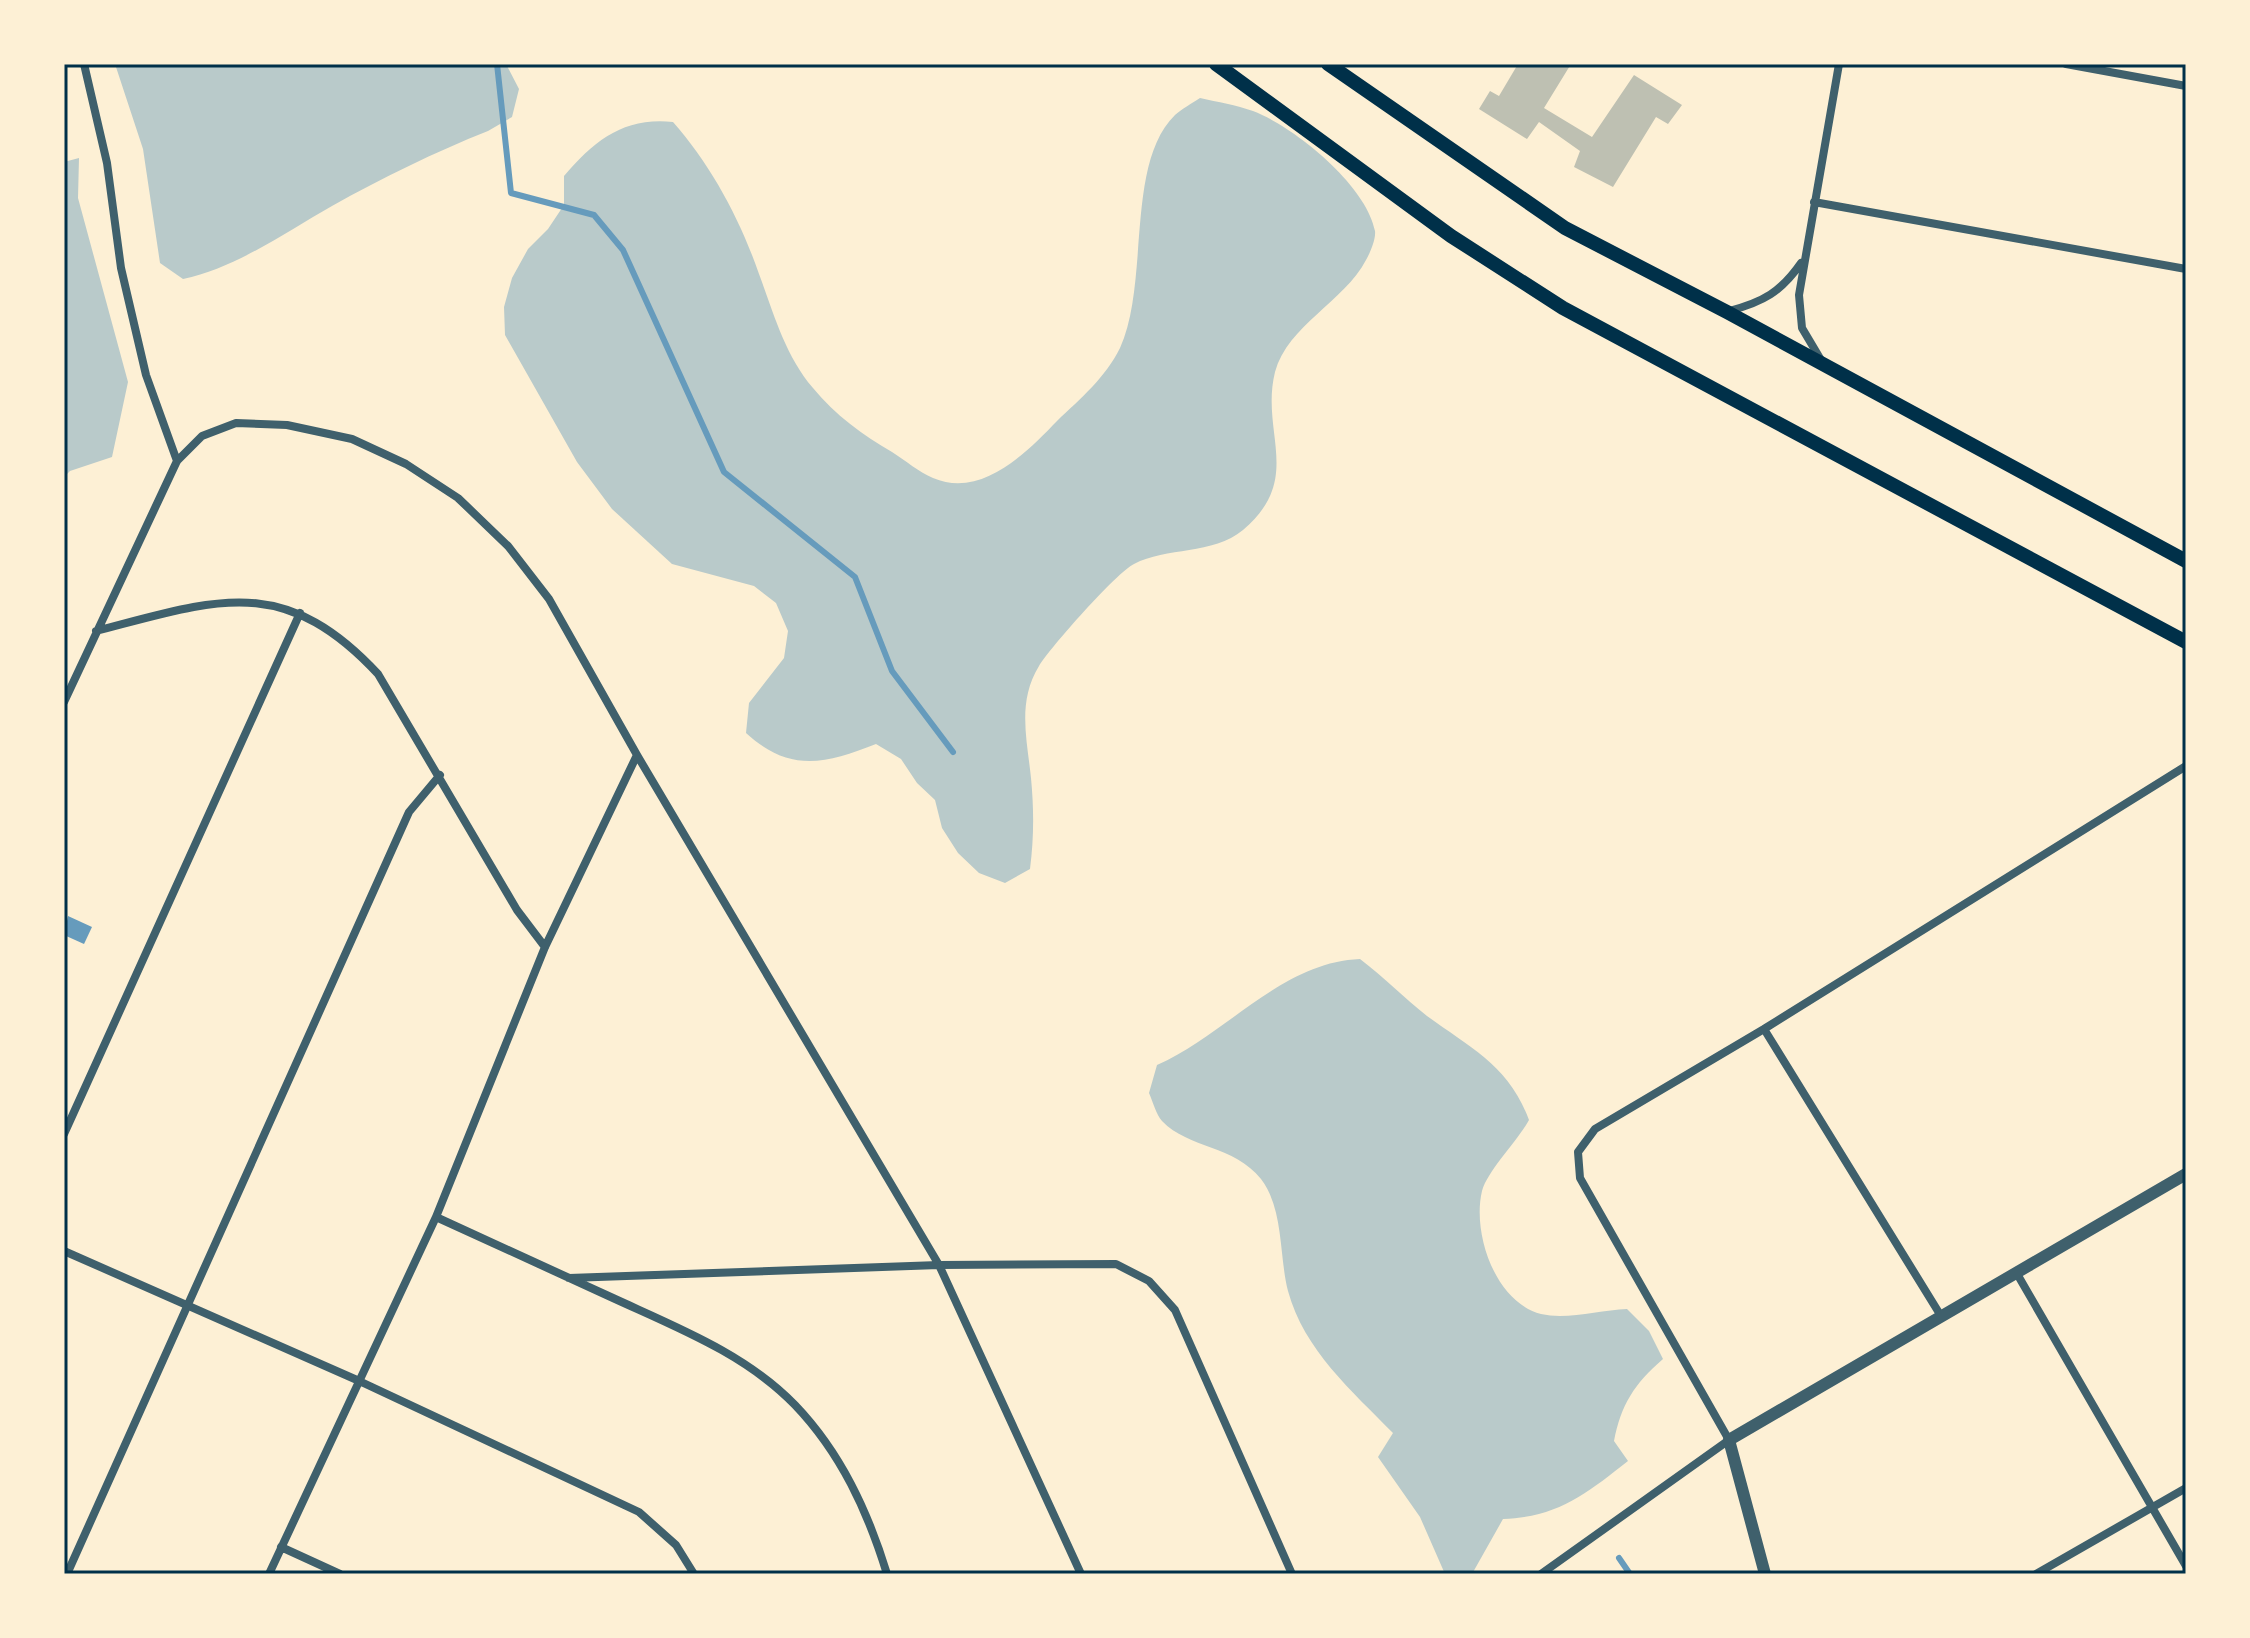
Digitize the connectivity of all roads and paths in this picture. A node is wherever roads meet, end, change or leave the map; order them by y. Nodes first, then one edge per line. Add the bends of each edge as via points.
1 (84, 64) edge
2 (1216, 64) edge
3 (1328, 64) edge
4 (1839, 64) edge
5 (2066, 64) edge
6 (2186, 86) edge
7 (1814, 202) junction
8 (1803, 259) junction
9 (2186, 269) edge
10 (1727, 312) junction
11 (1824, 364) junction
12 (177, 461) junction
13 (2186, 561) edge
14 (300, 613) junction
15 (96, 631) junction
16 (2186, 642) edge
17 (64, 702) edge
18 (637, 755) junction
19 (2186, 766) edge
20 (440, 775) junction
21 (545, 947) junction
22 (1764, 1029) junction
23 (64, 1134) edge
24 (2186, 1174) edge
25 (436, 1217) junction
26 (64, 1251) edge
27 (939, 1265) junction
28 (2016, 1272) junction
29 (569, 1278) junction
30 (189, 1306) junction
31 (1941, 1316) junction
32 (357, 1380) junction
33 (1729, 1440) junction
34 (2186, 1488) edge
35 (2152, 1507) junction
36 (281, 1547) junction
37 (2186, 1566) edge
38 (67, 1574) edge
39 (269, 1574) edge
40 (340, 1574) edge
41 (694, 1574) edge
42 (887, 1574) edge
43 (1081, 1574) edge
44 (1292, 1574) edge
45 (1541, 1574) edge
46 (1765, 1574) edge
47 (2036, 1574) edge

1 - 12 street via 146,375
2 - 16 main road via 1451,236 1563,308
3 - 10 main road via 1565,228
4 - 7 street
5 - 6 street
7 - 8 street
7 - 9 street
8 - 10 street via 1785,287 1759,303
8 - 11 street via 1802,328
10 - 11 main road
11 - 13 main road
12 - 15 street
12 - 18 street via 202,436 236,423 287,425 352,439 406,464 458,498 508,546 549,599
14 - 15 street via 255,602 210,602
14 - 20 street via 349,643 378,674
14 - 23 street
15 - 17 street
18 - 21 street
18 - 27 street
19 - 22 street
20 - 21 street via 517,910
20 - 30 street via 409,812
21 - 25 street
22 - 31 street
22 - 33 street via 1595,1129 1578,1152 1580,1178
24 - 28 street
25 - 29 street
25 - 32 street
26 - 30 street
27 - 29 street
27 - 43 street
27 - 44 street via 1116,1264 1149,1281 1175,1310
28 - 31 street
28 - 35 street
29 - 42 street via 745,1364 795,1405 837,1457 871,1521
30 - 32 street
30 - 38 street
31 - 33 street
32 - 36 street
32 - 41 street via 639,1512 676,1545
33 - 45 street
33 - 46 street
34 - 35 street
35 - 37 street
35 - 47 street
36 - 39 street
36 - 40 street

